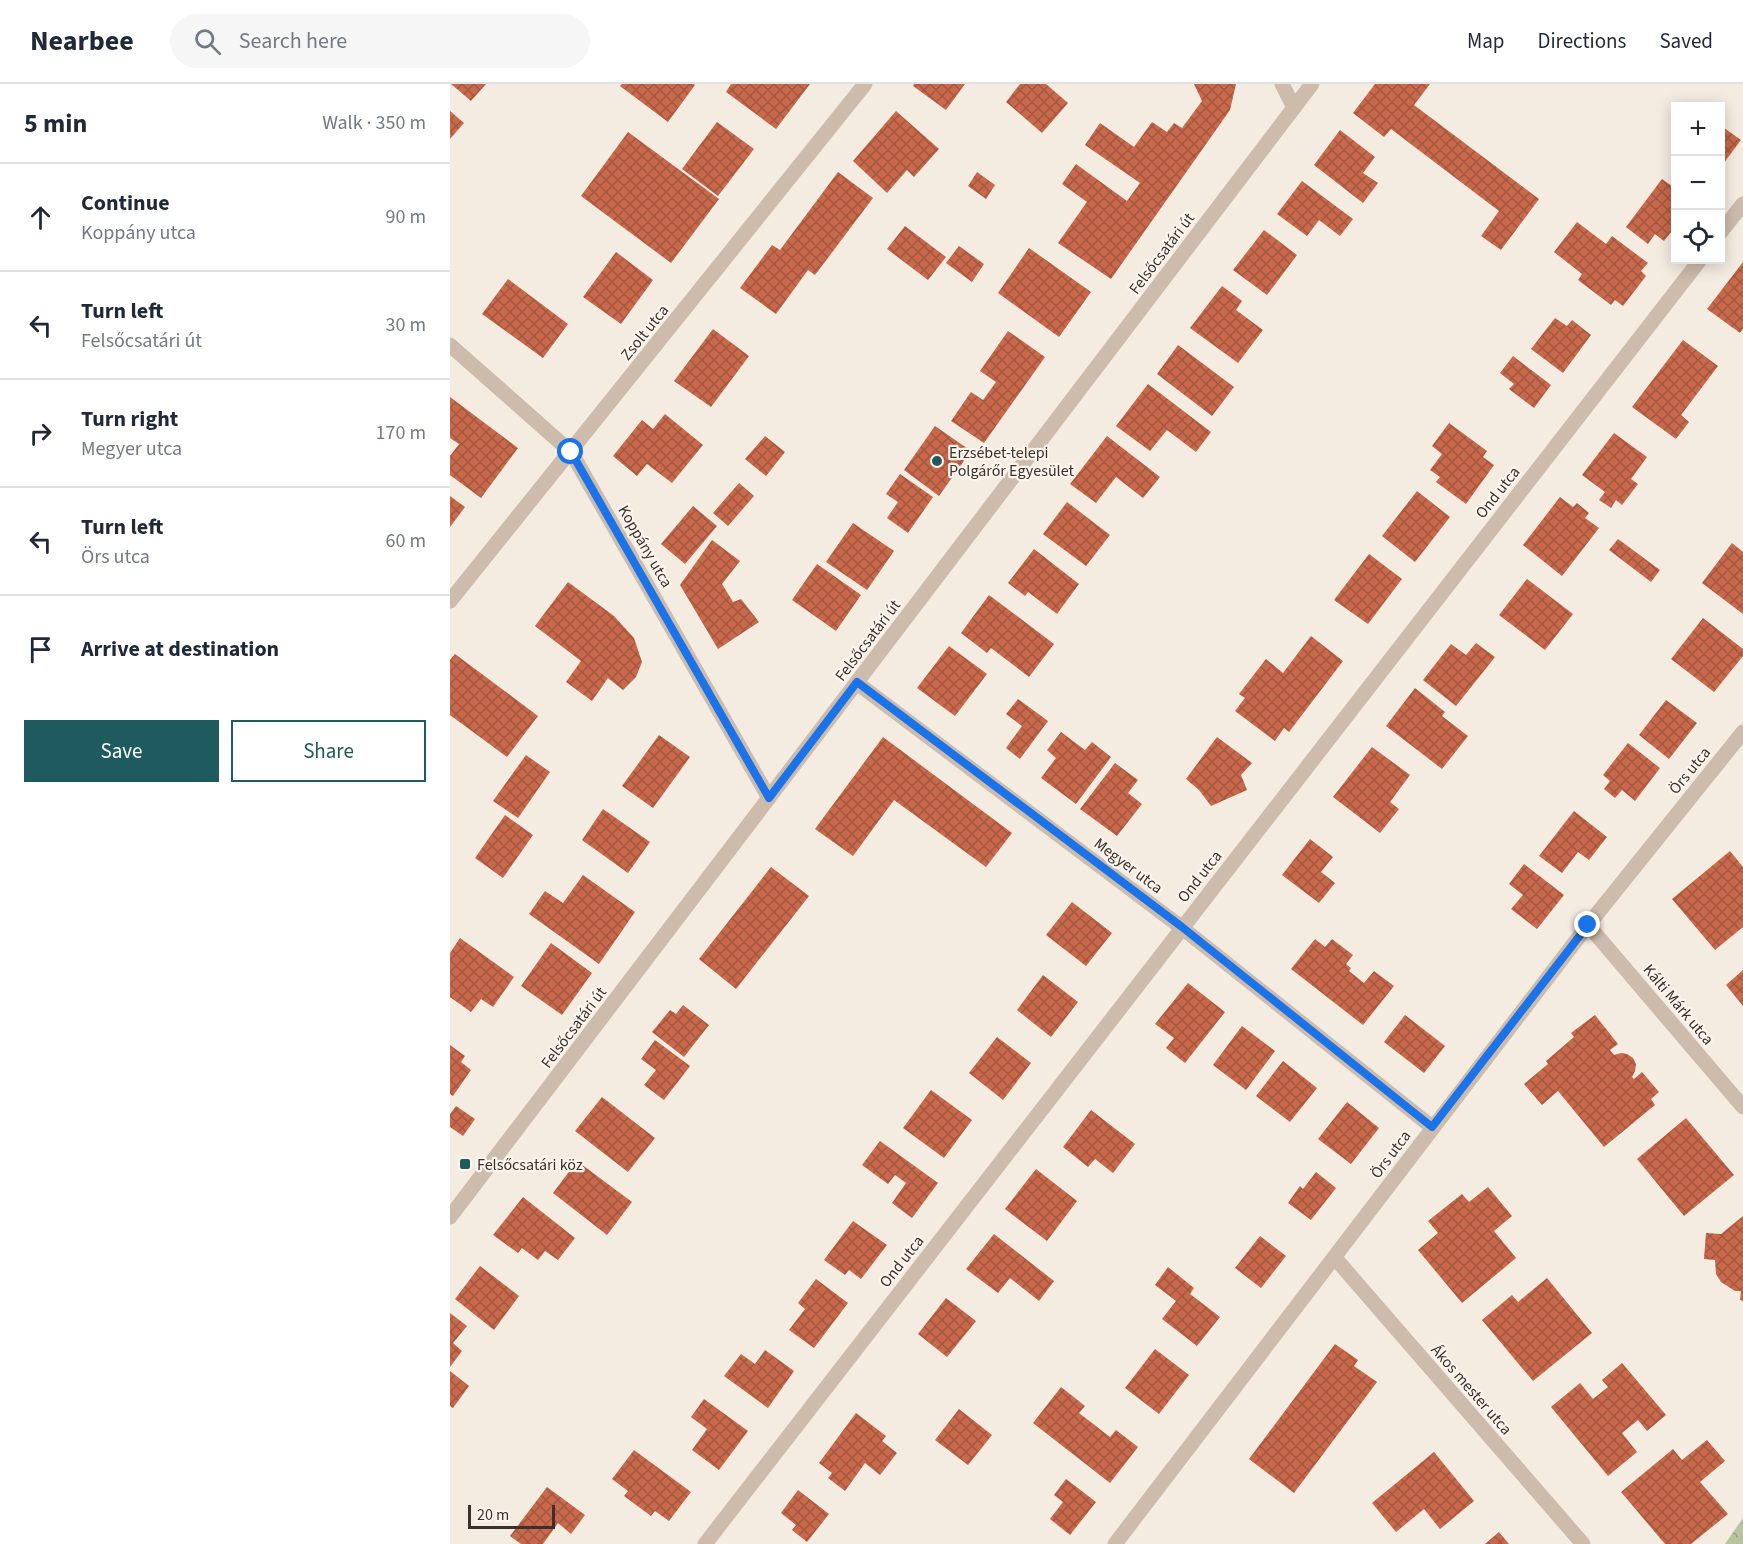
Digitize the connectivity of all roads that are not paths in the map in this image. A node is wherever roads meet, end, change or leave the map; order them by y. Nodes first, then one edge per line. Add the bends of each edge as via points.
1 (865, 84) edge
2 (1282, 84) edge
3 (1312, 84) edge
4 (1294, 108) junction
5 (1743, 204) edge
6 (1725, 227) edge
7 (1697, 264) edge
8 (450, 345) edge
9 (571, 452) junction
10 (450, 601) edge
11 (857, 682) junction
12 (1743, 732) edge
13 (769, 798) junction
14 (1588, 925) junction
15 (1182, 927) junction
16 (1743, 1107) edge
17 (1432, 1127) junction
18 (450, 1217) edge
19 (1335, 1258) junction
20 (705, 1544) edge
21 (1115, 1544) edge
22 (1582, 1544) edge

1 - 9 street, Zsolt utca
2 - 4 street
3 - 4 street, Felsőcsatári út
4 - 11 street, Felsőcsatári út
5 - 6 street
7 - 15 street, Ond utca
8 - 9 street, Koppány utca
9 - 10 street, Zsolt utca
9 - 13 street, Koppány utca
11 - 13 street, Felsőcsatári út
11 - 15 street, Megyer utca
12 - 14 street, Örs utca
13 - 18 street, Felsőcsatári út
14 - 16 street, Kálti Márk utca
14 - 17 street, Örs utca
15 - 17 street, Megyer utca
15 - 20 street, Ond utca
17 - 19 street, Örs utca
19 - 21 street, Örs utca
19 - 22 street, Ákos mester utca

